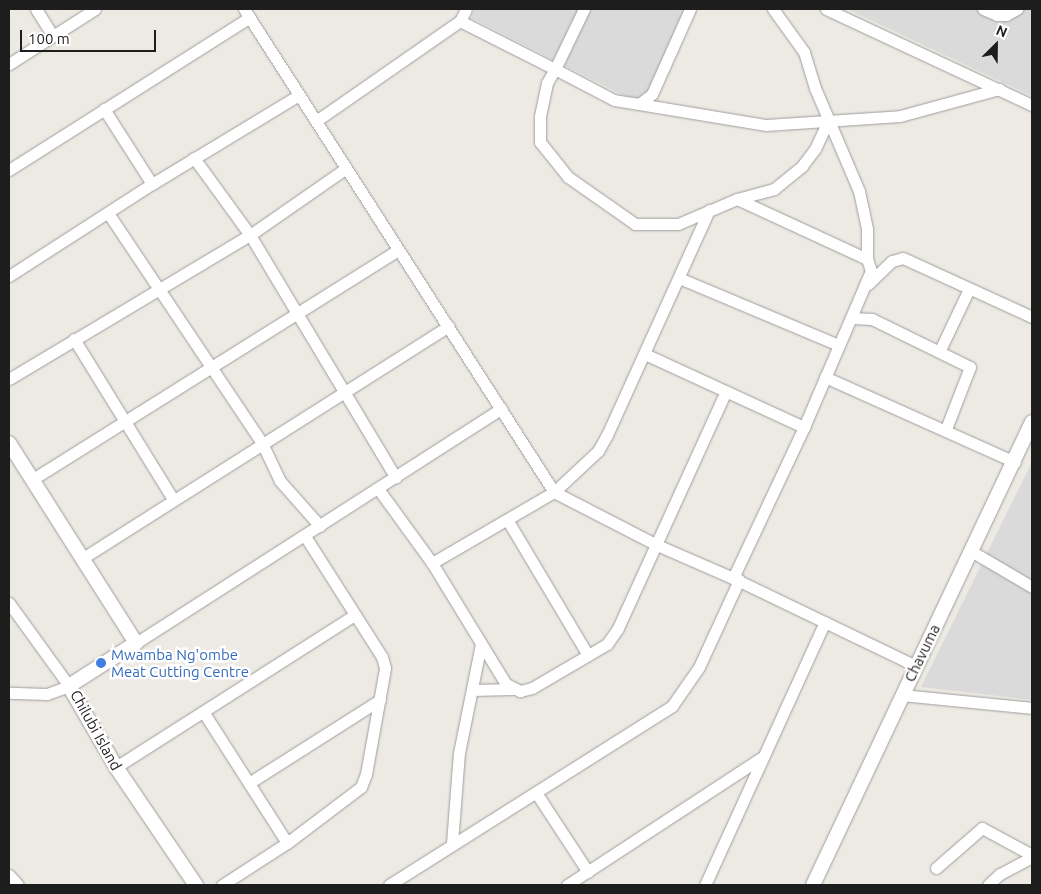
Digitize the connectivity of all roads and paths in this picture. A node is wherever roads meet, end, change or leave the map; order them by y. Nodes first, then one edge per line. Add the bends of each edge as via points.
1 (36, 9) edge
2 (95, 9) edge
3 (466, 9) edge
4 (584, 9) edge
5 (690, 9) edge
6 (773, 9) edge
7 (826, 9) edge
8 (982, 9) edge
9 (1017, 9) edge
10 (247, 13) edge
11 (460, 21) junction
12 (53, 36) junction
13 (9, 64) edge
14 (555, 69) junction
15 (999, 89) junction
16 (299, 95) junction
17 (639, 104) junction
18 (1032, 105) edge
19 (104, 109) junction
20 (316, 121) junction
21 (828, 121) junction
22 (194, 158) junction
23 (345, 169) junction
24 (9, 170) edge
25 (152, 184) junction
26 (737, 199) junction
27 (709, 210) junction
28 (108, 213) junction
29 (250, 235) junction
30 (396, 251) junction
31 (867, 259) junction
32 (9, 276) edge
33 (679, 278) junction
34 (868, 284) junction
35 (157, 288) junction
36 (969, 289) junction
37 (297, 313) junction
38 (851, 318) junction
39 (1032, 318) edge
40 (449, 326) junction
41 (74, 339) junction
42 (838, 345) junction
43 (940, 350) junction
44 (645, 354) junction
45 (211, 366) junction
46 (825, 377) junction
47 (9, 379) edge
48 (726, 391) junction
49 (342, 392) junction
50 (501, 409) junction
51 (123, 420) junction
52 (1032, 422) edge
53 (804, 427) junction
54 (946, 429) junction
55 (9, 442) edge
56 (262, 443) junction
57 (1015, 462) junction
58 (396, 478) junction
59 (33, 480) junction
60 (379, 490) junction
61 (554, 492) junction
62 (173, 499) junction
63 (508, 521) junction
64 (320, 526) junction
65 (304, 536) junction
66 (657, 545) junction
67 (971, 551) junction
68 (83, 558) junction
69 (432, 564) junction
70 (736, 579) junction
71 (1032, 587) edge
72 (9, 603) edge
73 (355, 615) junction
74 (825, 622) junction
75 (136, 642) junction
76 (481, 644) junction
77 (588, 654) junction
78 (916, 666) junction
79 (69, 686) junction
80 (472, 690) junction
81 (513, 690) junction
82 (9, 693) edge
83 (902, 695) junction
84 (380, 700) junction
85 (1032, 708) edge
86 (204, 713) junction
87 (761, 758) junction
88 (116, 767) junction
89 (249, 783) junction
90 (537, 794) junction
91 (287, 843) junction
92 (452, 843) junction
93 (1032, 856) edge
94 (936, 868) dead end
95 (588, 872) junction
96 (9, 875) edge
97 (18, 885) edge
98 (196, 885) edge
99 (222, 885) edge
100 (389, 885) edge
101 (567, 885) edge
102 (705, 885) edge
103 (813, 885) edge
104 (988, 885) edge

1 - 12 street
2 - 12 street
3 - 11 street
4 - 14 street
5 - 17 street via 652,94
6 - 21 street via 804,52
7 - 15 street
8 - 9 street via 997,15 1006,15
10 - 16 street
10 - 19 street
11 - 14 street
11 - 20 street
12 - 13 street
14 - 17 street via 614,100
14 - 27 street via 547,83 540,116 540,142 568,176 635,224 678,224
15 - 18 street
15 - 21 street via 900,116
16 - 20 street
16 - 22 street
17 - 21 street via 766,125
19 - 24 street
19 - 25 street
20 - 23 street
21 - 26 street via 815,149 802,166 774,189
21 - 31 street via 859,191 868,229
22 - 25 street
22 - 29 street
23 - 29 street
23 - 30 street
25 - 28 street
26 - 27 street
26 - 31 street
27 - 33 street
28 - 32 street
28 - 35 street
29 - 35 street
29 - 37 street
30 - 37 street
30 - 40 street
31 - 34 street via 871,264
33 - 42 street
33 - 44 street
34 - 36 street via 892,261 903,258
34 - 38 street
35 - 41 street
35 - 45 street
36 - 39 street
36 - 43 street
37 - 45 street
37 - 49 street
38 - 42 street
38 - 43 street via 872,319
40 - 49 street
40 - 50 street
41 - 47 street
41 - 51 street
42 - 46 street
43 - 54 street via 970,367
44 - 48 street
44 - 61 street via 598,450
45 - 51 street
45 - 56 street
46 - 53 street
46 - 54 street
48 - 53 street
48 - 66 street
49 - 56 street
49 - 58 street
50 - 58 street
50 - 61 street
51 - 59 street
51 - 62 street
52 - 57 street, Chavuma
53 - 70 street
54 - 57 street
55 - 59 street
56 - 62 street
56 - 64 street via 280,481
57 - 67 street, Chavuma
58 - 60 street
59 - 68 street
60 - 64 street
60 - 69 street
61 - 63 street
61 - 66 street
62 - 68 street
63 - 69 street
63 - 77 street
64 - 65 street
65 - 73 street
65 - 75 street
66 - 70 street
66 - 77 street via 618,628 606,644
67 - 71 street
67 - 78 street, Chavuma
68 - 75 street
69 - 76 street
70 - 74 street
70 - 90 street via 699,667 672,706
72 - 79 street
73 - 84 street via 385,668
73 - 86 street
74 - 78 street
74 - 87 street
75 - 79 street, Chilubi Island
76 - 80 street
76 - 81 street
77 - 81 street via 532,688
78 - 83 street, Chavuma
79 - 82 street via 47,694
79 - 88 street, Chilubi Island
80 - 81 street
80 - 92 street via 459,753
83 - 85 street
83 - 103 street, Chavuma
84 - 89 street
84 - 91 street via 361,787
86 - 88 street
86 - 89 street
87 - 95 street
87 - 102 street
88 - 98 street, Chilubi Island
89 - 91 street
90 - 92 street
90 - 95 street
91 - 99 street
92 - 100 street
93 - 94 street via 982,828
93 - 104 street via 1000,874
95 - 101 street
96 - 97 street

